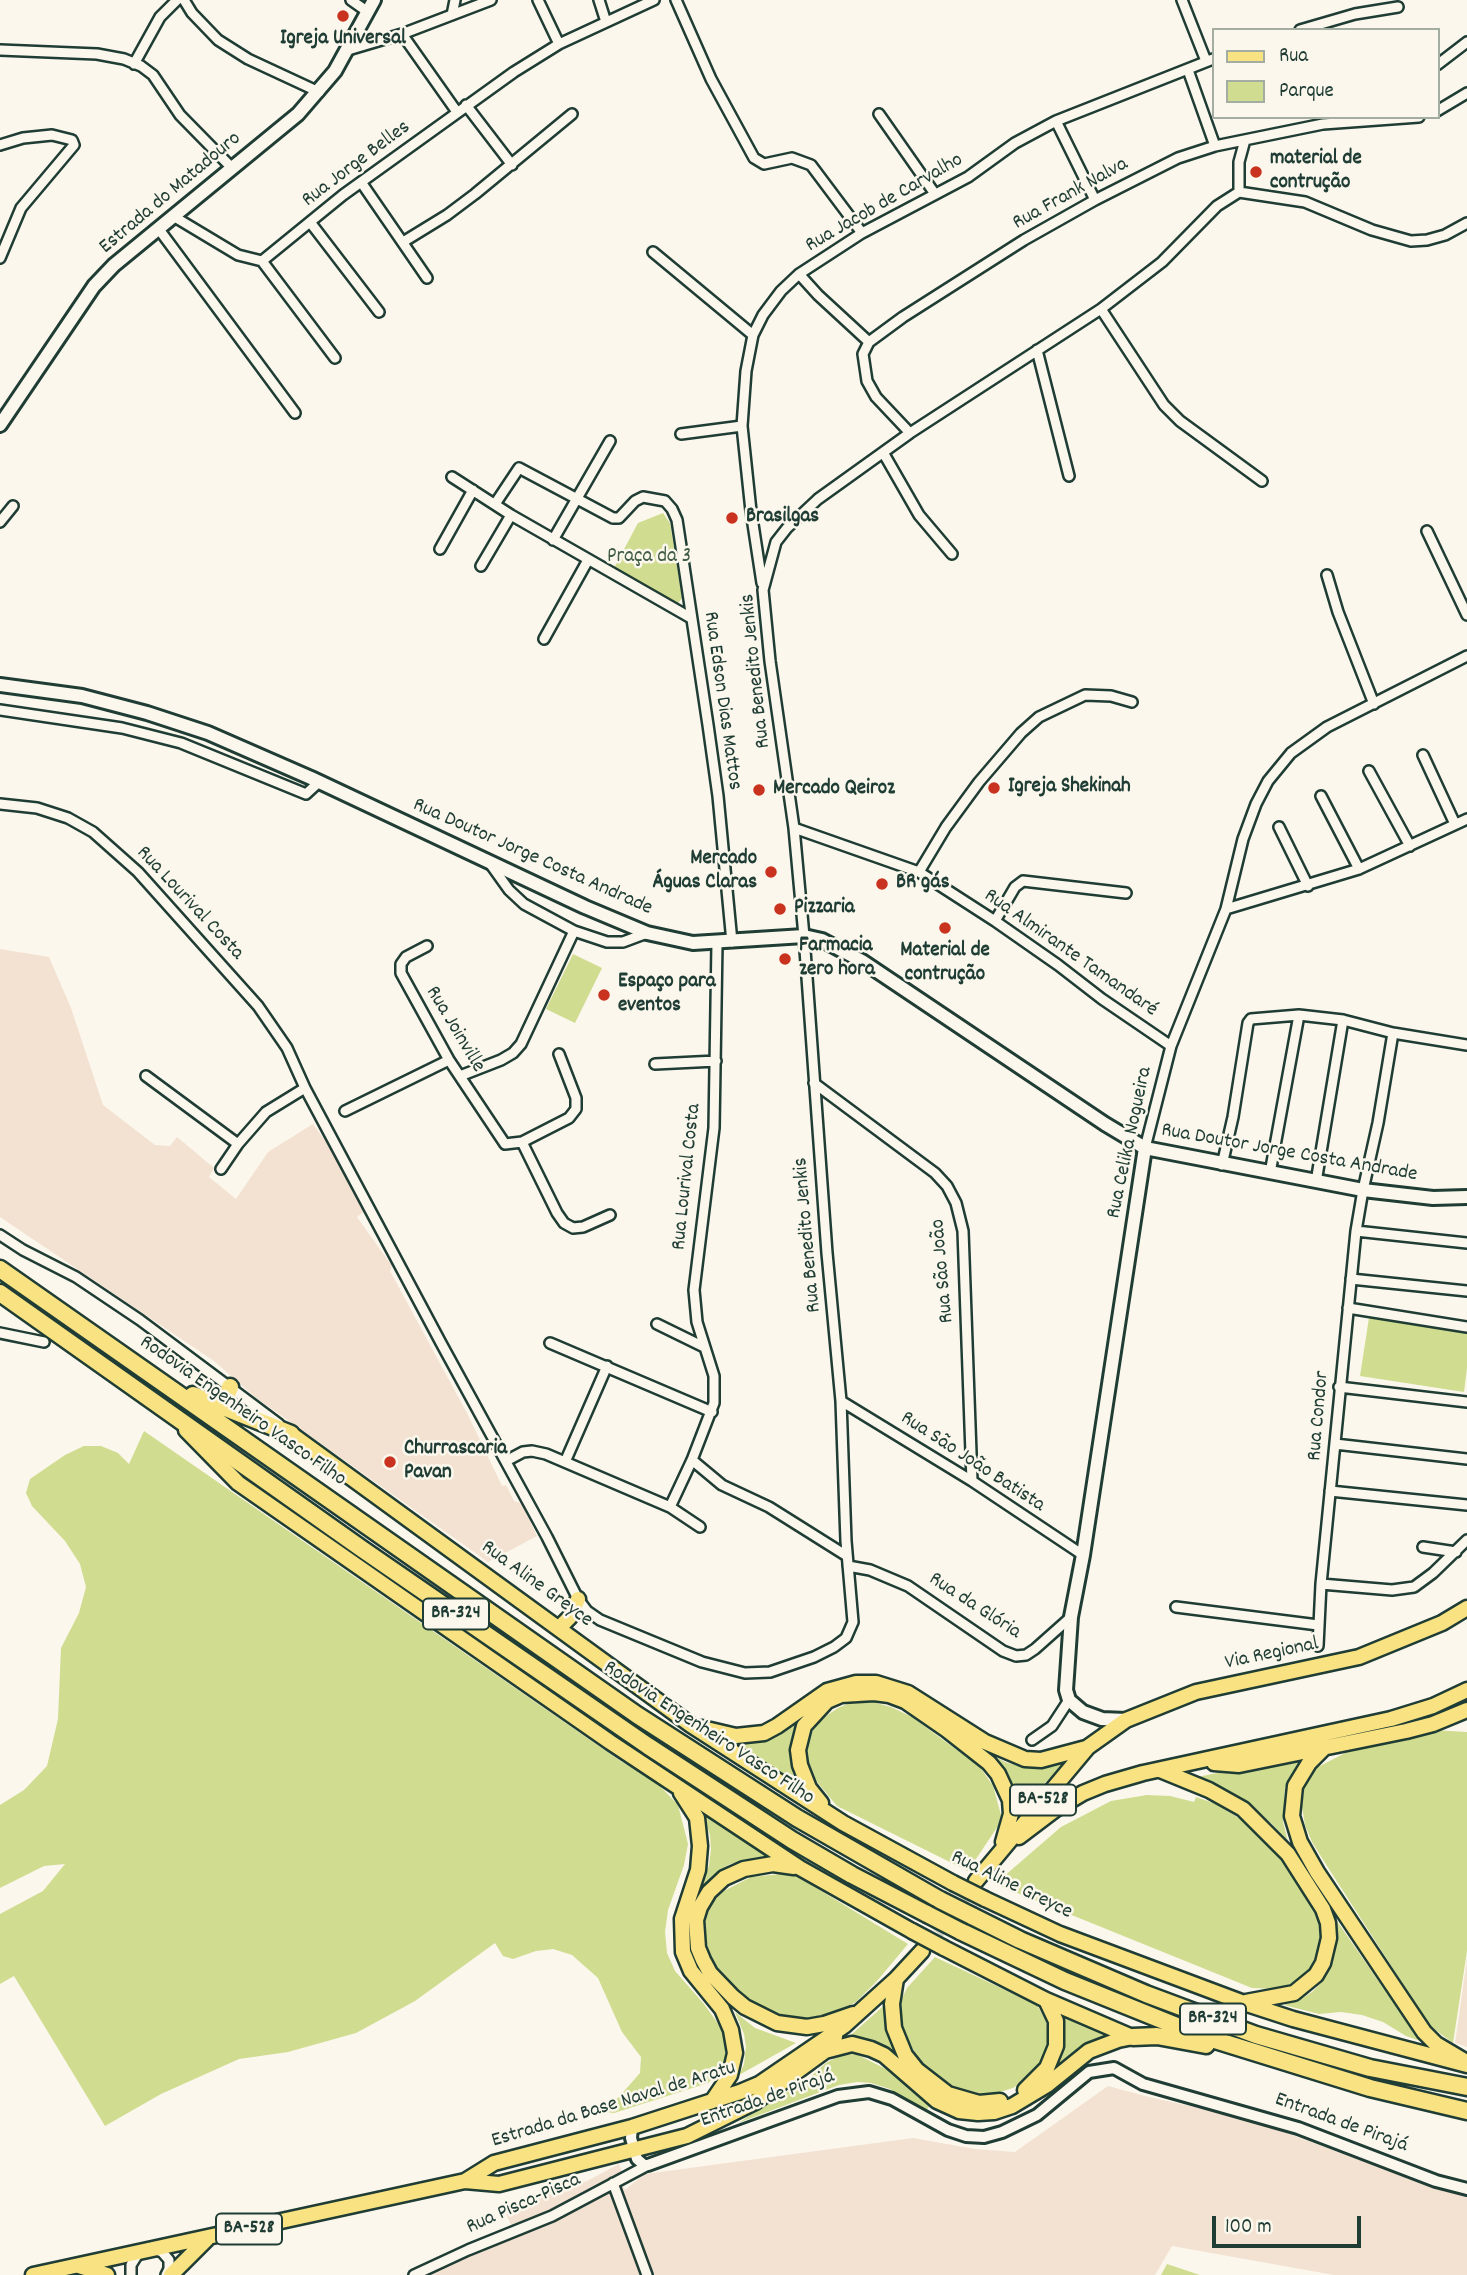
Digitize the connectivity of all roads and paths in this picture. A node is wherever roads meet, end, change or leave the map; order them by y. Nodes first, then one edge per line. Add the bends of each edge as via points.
1 (177, 0) edge
2 (184, 0) edge
3 (351, 0) edge
4 (455, 0) edge
5 (491, 0) edge
6 (538, 0) edge
7 (599, 0) edge
8 (654, 0) edge
9 (676, 0) edge
10 (1182, 0) edge
11 (371, 6) edge
12 (1398, 7) dead end
13 (452, 15) junction
14 (606, 22) junction
15 (1307, 28) edge
16 (402, 34) junction
17 (1467, 43) edge
18 (559, 44) junction
19 (0, 50) edge
20 (348, 50) junction
21 (1209, 60) edge
22 (134, 64) junction
23 (1439, 64) edge
24 (1188, 70) junction
25 (319, 92) junction
26 (1467, 93) edge
27 (466, 106) junction
28 (1439, 110) edge
29 (457, 112) junction
30 (572, 114) dead end
31 (879, 114) dead end
32 (1392, 119) edge
33 (1056, 121) junction
34 (1245, 140) junction
35 (0, 145) edge
36 (1215, 146) junction
37 (512, 165) junction
38 (232, 168) junction
39 (361, 181) junction
40 (1239, 192) junction
41 (935, 194) junction
42 (1095, 200) junction
43 (173, 216) junction
44 (310, 222) junction
45 (1467, 223) edge
46 (158, 228) junction
47 (862, 233) junction
48 (403, 242) junction
49 (653, 252) dead end
50 (0, 258) edge
51 (262, 261) junction
52 (799, 274) junction
53 (427, 278) dead end
54 (1101, 309) junction
55 (379, 312) dead end
56 (753, 335) junction
57 (869, 342) junction
58 (1037, 350) junction
59 (335, 358) dead end
60 (295, 413) dead end
61 (0, 425) edge
62 (743, 426) junction
63 (911, 433) junction
64 (681, 434) dead end
65 (610, 440) dead end
66 (884, 454) junction
67 (1069, 476) dead end
68 (452, 477) dead end
69 (1262, 481) dead end
70 (473, 490) junction
71 (577, 498) junction
72 (495, 504) junction
73 (13, 506) dead end
74 (511, 515) junction
75 (0, 522) edge
76 (1427, 531) dead end
77 (553, 540) junction
78 (440, 549) dead end
79 (951, 554) dead end
80 (588, 560) junction
81 (481, 566) dead end
82 (1328, 575) dead end
83 (763, 590) junction
84 (1467, 615) edge
85 (691, 618) junction
86 (544, 639) dead end
87 (1467, 656) edge
88 (0, 685) edge
89 (1132, 702) dead end
90 (1374, 704) junction
91 (0, 710) edge
92 (1423, 755) dead end
93 (1369, 771) dead end
94 (319, 782) junction
95 (1321, 796) dead end
96 (0, 804) edge
97 (1467, 819) edge
98 (1455, 824) junction
99 (1279, 827) dead end
100 (794, 828) junction
101 (1409, 846) junction
102 (488, 861) junction
103 (1359, 869) junction
104 (919, 872) junction
105 (1308, 886) junction
106 (1126, 893) dead end
107 (1226, 909) junction
108 (995, 921) junction
109 (574, 931) junction
110 (647, 933) junction
111 (804, 936) junction
112 (732, 942) junction
113 (717, 943) junction
114 (427, 946) dead end
115 (1299, 1015) junction
116 (1343, 1020) junction
117 (1393, 1033) junction
118 (1467, 1045) edge
119 (1171, 1046) junction
120 (559, 1054) dead end
121 (449, 1060) junction
122 (716, 1061) junction
123 (655, 1064) dead end
124 (146, 1076) dead end
125 (460, 1076) junction
126 (814, 1083) junction
127 (305, 1088) junction
128 (345, 1111) dead end
129 (522, 1142) junction
130 (238, 1144) junction
131 (1145, 1148) junction
132 (1223, 1165) junction
133 (221, 1170) dead end
134 (1270, 1173) junction
135 (1316, 1182) junction
136 (1363, 1190) junction
137 (1467, 1198) edge
138 (610, 1215) dead end
139 (1356, 1231) junction
140 (0, 1235) edge
141 (1467, 1243) edge
142 (0, 1269) edge
143 (1351, 1279) junction
144 (1467, 1291) edge
145 (0, 1293) edge
146 (1348, 1308) junction
147 (657, 1324) dead end
148 (1467, 1327) edge
149 (0, 1333) edge
150 (44, 1342) dead end
151 (550, 1343) dead end
152 (704, 1347) junction
153 (607, 1366) junction
154 (167, 1385) junction
155 (230, 1387) junction
156 (1339, 1387) junction
157 (841, 1401) junction
158 (1467, 1402) edge
159 (215, 1404) junction
160 (163, 1406) junction
161 (712, 1412) junction
162 (291, 1434) junction
163 (1335, 1444) junction
164 (1467, 1459) edge
165 (692, 1460) junction
166 (506, 1461) junction
167 (565, 1462) junction
168 (972, 1481) junction
169 (1330, 1491) junction
170 (1467, 1505) edge
171 (670, 1507) junction
172 (700, 1527) dead end
173 (1467, 1539) edge
174 (1423, 1547) dead end
175 (1456, 1552) junction
176 (1083, 1555) junction
177 (848, 1561) junction
178 (1321, 1584) junction
179 (850, 1588) joint
180 (578, 1599) junction
181 (1176, 1607) dead end
182 (1467, 1608) edge
183 (1071, 1617) junction
184 (1318, 1625) junction
185 (559, 1628) junction
186 (1318, 1646) dead end
187 (1467, 1690) edge
188 (1069, 1700) junction
189 (1467, 1710) edge
190 (1126, 1720) junction
191 (691, 1725) junction
192 (1032, 1740) dead end
193 (1087, 1747) junction
194 (1324, 1748) junction
195 (1206, 1761) junction
196 (1159, 1770) junction
197 (664, 1777) junction
198 (843, 1823) junction
199 (999, 1853) junction
200 (800, 1868) junction
201 (976, 1881) tunnel mouth
202 (922, 1951) tunnel mouth
203 (896, 1979) junction
204 (1046, 2000) junction
205 (1244, 2003) junction
206 (861, 2011) junction
207 (844, 2026) junction
208 (1133, 2038) junction
209 (825, 2051) junction
210 (1260, 2055) junction
211 (1467, 2063) edge
212 (1089, 2072) junction
213 (1062, 2073) junction
214 (1467, 2087) edge
215 (712, 2101) junction
216 (1467, 2111) edge
217 (632, 2127) junction
218 (634, 2150) junction
219 (648, 2165) junction
220 (465, 2181) junction
221 (613, 2183) junction
222 (1467, 2189) edge
223 (207, 2238) junction
224 (156, 2250) junction
225 (138, 2254) junction
226 (78, 2265) junction
227 (33, 2275) edge
228 (107, 2275) edge
229 (131, 2275) edge
230 (169, 2275) edge
231 (414, 2275) edge
232 (647, 2275) edge

1 - 22 street via 160,17
2 - 25 street via 218,40
3 - 11 street
4 - 13 street
5 - 13 street
6 - 18 street
7 - 14 street
8 - 14 street, Rua Jorge Belles
9 - 47 street via 754,158 764,164 792,158 811,165
10 - 21 street
11 - 20 main road, Estrada do Matadouro
12 - 15 street
13 - 16 street
14 - 18 street, Rua Jorge Belles
16 - 20 street
16 - 29 street
17 - 23 street
18 - 27 street, Rua Jorge Belles
19 - 22 street via 97,54
20 - 25 main road, Estrada do Matadouro
21 - 24 street, Rua Jacob de Carvalho
22 - 38 street via 153,75 180,115
24 - 33 street, Rua Jacob de Carvalho
24 - 36 street
25 - 38 main road, Estrada do Matadouro
26 - 28 street
27 - 29 street, Rua Jorge Belles
27 - 37 street
29 - 39 street, Rua Jorge Belles
30 - 37 street
31 - 41 street
32 - 34 street, Rua Frank Nalva via 1323,124
33 - 41 street, Rua Jacob de Carvalho
33 - 42 street
34 - 36 street, Rua Frank Nalva
34 - 40 street
35 - 50 street via 52,135 72,140 74,145 21,208
36 - 42 street, Rua Frank Nalva via 1178,158
37 - 48 street
38 - 43 main road, Estrada do Matadouro
39 - 44 street, Rua Jorge Belles
39 - 48 street
40 - 45 street via 1305,202 1411,241 1445,235
40 - 54 street, Rua Benedito Jenkis via 1217,206 1162,262
41 - 47 street, Rua Jacob de Carvalho
42 - 57 street, Rua Frank Nalva via 1024,240
43 - 46 main road, Estrada do Matadouro
43 - 51 street via 238,255
44 - 51 street, Rua Jorge Belles
44 - 55 street
46 - 60 street
46 - 61 main road, Estrada do Matadouro via 94,286
47 - 52 street, Rua Jacob de Carvalho
48 - 53 street
49 - 56 street
51 - 59 street
52 - 56 street, Rua Jacob de Carvalho via 772,301
52 - 57 street
54 - 58 street, Rua Benedito Jenkis
54 - 69 street via 1164,405
56 - 62 street, Rua Jacob de Carvalho
57 - 63 street via 863,354 867,381
58 - 63 street, Rua Benedito Jenkis
58 - 67 street
62 - 64 street
62 - 83 street, Rua Jacob de Carvalho
63 - 66 street, Rua Benedito Jenkis
65 - 71 street
66 - 79 street via 919,515
66 - 83 street, Rua Benedito Jenkis via 818,499 786,528 773,550
68 - 70 street
70 - 72 street
70 - 78 street
71 - 72 street via 519,468
71 - 77 street
71 - 85 street, Rua Edson Dias Mattos via 613,518 625,514 635,501 649,497 665,501 677,520
72 - 74 street
73 - 75 street
74 - 77 street
74 - 81 street
76 - 84 street
77 - 80 street
80 - 85 street
80 - 86 street
82 - 90 street
83 - 100 street, Rua Benedito Jenkis
85 - 112 street, Rua Edson Dias Mattos via 718,796
87 - 90 street, Rua Celika Nogueira
88 - 94 main road, Rua Doutor Jorge Costa Andrade via 82,696 147,713 208,733
89 - 104 street via 1085,695 1039,717 979,782
90 - 107 street, Rua Celika Nogueira via 1327,727 1280,765 1256,804
91 - 94 street via 122,728 181,743 306,794
92 - 98 street
93 - 101 street
94 - 102 main road, Rua Doutor Jorge Costa Andrade
95 - 103 street
96 - 127 street, Rua Lourival Costa via 37,808 68,818 93,832 138,872 258,1006 287,1048
97 - 98 street
98 - 101 street
99 - 105 street
100 - 104 street, Rua Almirante Tamandaré
100 - 111 street, Rua Benedito Jenkis
101 - 103 street
102 - 109 street via 524,904
102 - 110 main road, Rua Doutor Jorge Costa Andrade
103 - 105 street
104 - 108 street, Rua Almirante Tamandaré
105 - 107 street
106 - 108 street via 1023,881
107 - 119 street, Rua Celika Nogueira
108 - 119 street, Rua Almirante Tamandaré
109 - 110 street via 607,942
109 - 125 street via 521,1044 502,1060
110 - 113 main road, Rua Doutor Jorge Costa Andrade via 677,941
111 - 112 main road, Rua Doutor Jorge Costa Andrade
111 - 126 street, Rua Benedito Jenkis
111 - 131 main road, Rua Doutor Jorge Costa Andrade via 862,961
112 - 113 main road, Rua Doutor Jorge Costa Andrade
113 - 122 street, Rua Lourival Costa
114 - 121 street, Rua Joinville via 406,957 401,973
115 - 116 street
115 - 132 street via 1254,1017 1248,1023
115 - 134 street
116 - 117 street
116 - 135 street
117 - 118 street
117 - 136 street, Rua Condor
119 - 131 street, Rua Celika Nogueira
120 - 129 street via 576,1109 569,1118
121 - 125 street, Rua Joinville
121 - 128 street
122 - 123 street
122 - 152 street, Rua Lourival Costa via 711,1168 694,1290
124 - 130 street
125 - 129 street, Rua Joinville via 499,1139 509,1145
126 - 157 street, Rua Benedito Jenkis
126 - 168 street, Rua São João via 935,1173 956,1203 963,1231
127 - 130 street via 266,1112
127 - 166 street, Rua Lourival Costa
129 - 138 street via 564,1223 583,1227
130 - 133 street
131 - 132 main road, Rua Doutor Jorge Costa Andrade
131 - 176 main road, Rua Celika Nogueira
132 - 134 main road, Rua Doutor Jorge Costa Andrade
134 - 135 main road, Rua Doutor Jorge Costa Andrade
135 - 136 main road, Rua Doutor Jorge Costa Andrade
136 - 137 main road, Rua Doutor Jorge Costa Andrade
136 - 139 street, Rua Condor
139 - 141 street
139 - 143 street, Rua Condor
140 - 155 street, Rua Aline Greyce via 76,1277
142 - 154 highway, Rodovia Engenheiro Vasco Filho / BR-324
143 - 144 street
143 - 146 street, Rua Condor
145 - 160 highway, Rodovia Engenheiro Vasco Filho / BR-324
146 - 148 street
146 - 156 street, Rua Condor
147 - 152 street
149 - 150 street
151 - 153 street
152 - 161 street, Rua Lourival Costa via 715,1390
153 - 161 street
153 - 167 street
154 - 159 highway
154 - 214 highway, Rodovia Engenheiro Vasco Filho / BR-324, bridge via 678,1742 940,1900 1146,1994 1256,2035 1370,2068
155 - 159 highway via 226,1397
155 - 162 street, Rua Aline Greyce
156 - 158 street
156 - 163 street, Rua Condor
157 - 168 street, Rua São João Batista
157 - 177 street, Rua Benedito Jenkis
159 - 162 highway
160 - 197 main road via 238,1483
160 - 210 highway, Rodovia Engenheiro Vasco Filho / BR-324, bridge via 362,1549 804,1847 1019,1960 1121,2005
161 - 165 street, Rua Lourival Costa
162 - 185 main road, Rua Aline Greyce
163 - 164 street
163 - 169 street, Rua Condor
165 - 171 street, Rua Lourival Costa
165 - 177 street, Rua da Glória via 722,1485 769,1507
166 - 167 street via 532,1451
166 - 180 street, Rua Lourival Costa
167 - 171 street
168 - 176 street, Rua São João Batista
169 - 170 street
169 - 178 street, Rua Condor
171 - 172 street
173 - 175 street
174 - 175 street
175 - 178 street via 1414,1587 1391,1590
176 - 183 main road, Rua Celika Nogueira
177 - 179 street, Rua Benedito Jenkis
177 - 183 street, Rua da Glória via 908,1586 1016,1656 1035,1649
178 - 184 street, Rua Condor
179 - 180 street, Rua Lourival Costa via 853,1622 846,1638 770,1672 745,1673 702,1662 600,1620
180 - 185 main road
181 - 184 street
182 - 190 main road, Via Regional via 1359,1657 1196,1692
183 - 188 main road, Rua Celika Nogueira
184 - 186 street, Rua Condor
185 - 191 main road, Rua Aline Greyce
187 - 195 main road via 1391,1719
188 - 190 main road via 1093,1716
188 - 192 street via 1052,1726
189 - 194 main road via 1433,1724
190 - 193 main road, Via Regional / BA-528
191 - 193 main road via 736,1736 764,1733 827,1691 876,1683 915,1696 985,1742 1024,1759 1041,1760
191 - 198 main road, Rua Aline Greyce
193 - 199 main road, BA-528
194 - 195 main road via 1239,1765
194 - 211 main road via 1295,1786 1292,1816 1300,1842 1424,2032
195 - 196 main road
196 - 199 main road via 1083,1793
196 - 205 main road via 1242,1809 1288,1854 1323,1909 1329,1938 1316,1975 1294,1993
197 - 200 main road
197 - 215 main road via 692,1807 699,1833 698,1870 682,1919 683,1952 691,1972 722,2009 735,2053 730,2076
198 - 199 main road via 803,1777 798,1750 804,1726 841,1695 889,1695 947,1730 998,1774 1012,1814
198 - 205 main road, Rua Aline Greyce, bridge via 1059,1934
199 - 201 main road, BA-528
200 - 204 main road, bridge
200 - 206 main road via 755,1866 716,1885 696,1920 703,1961 733,1997 776,2023 807,2027
202 - 203 main road, Estrada da Base Naval de Aratu / BA-528
203 - 204 main road via 892,2016 905,2055 948,2094 979,2103 1026,2090 1047,2068 1057,2035
203 - 206 main road, Estrada da Base Naval de Aratu / BA-528
204 - 208 main road
205 - 211 main road, Rua Aline Greyce
206 - 207 main road, Estrada da Base Naval de Aratu / BA-528
207 - 209 main road
207 - 215 main road, Estrada da Base Naval de Aratu / BA-528 via 759,2084
208 - 210 highway via 1157,2036
208 - 213 main road via 1089,2051
209 - 213 main road via 852,2044 871,2049 937,2101 978,2113 1012,2106
209 - 218 main road via 755,2102 720,2121 687,2136
210 - 216 highway, Rodovia Engenheiro Vasco Filho / BR-324
212 - 213 street
212 - 219 street, Entrada de Pirajá via 1037,2115 984,2137 948,2130 880,2094 856,2093
212 - 222 street, Entrada de Pirajá via 1114,2068 1143,2084 1298,2128
215 - 217 main road, Estrada da Base Naval de Aratu / BA-528
217 - 218 street
217 - 220 main road, Estrada da Base Naval de Aratu / BA-528 via 494,2163
218 - 219 street via 639,2163
218 - 220 main road via 499,2184
219 - 221 street, Rua Pisca-Pisca
220 - 223 main road, Estrada da Base Naval de Aratu / BA-528
221 - 231 street, Rua Pisca-Pisca via 552,2216
221 - 232 street
223 - 224 main road, Estrada da Base Naval de Aratu / BA-528
223 - 230 main road
224 - 225 main road, Estrada da Base Naval de Aratu / BA-528
224 - 230 street via 169,2260
225 - 226 main road, Estrada da Base Naval de Aratu / BA-528
225 - 229 street
226 - 227 main road, Estrada da Base Naval de Aratu / BA-528
226 - 228 main road

